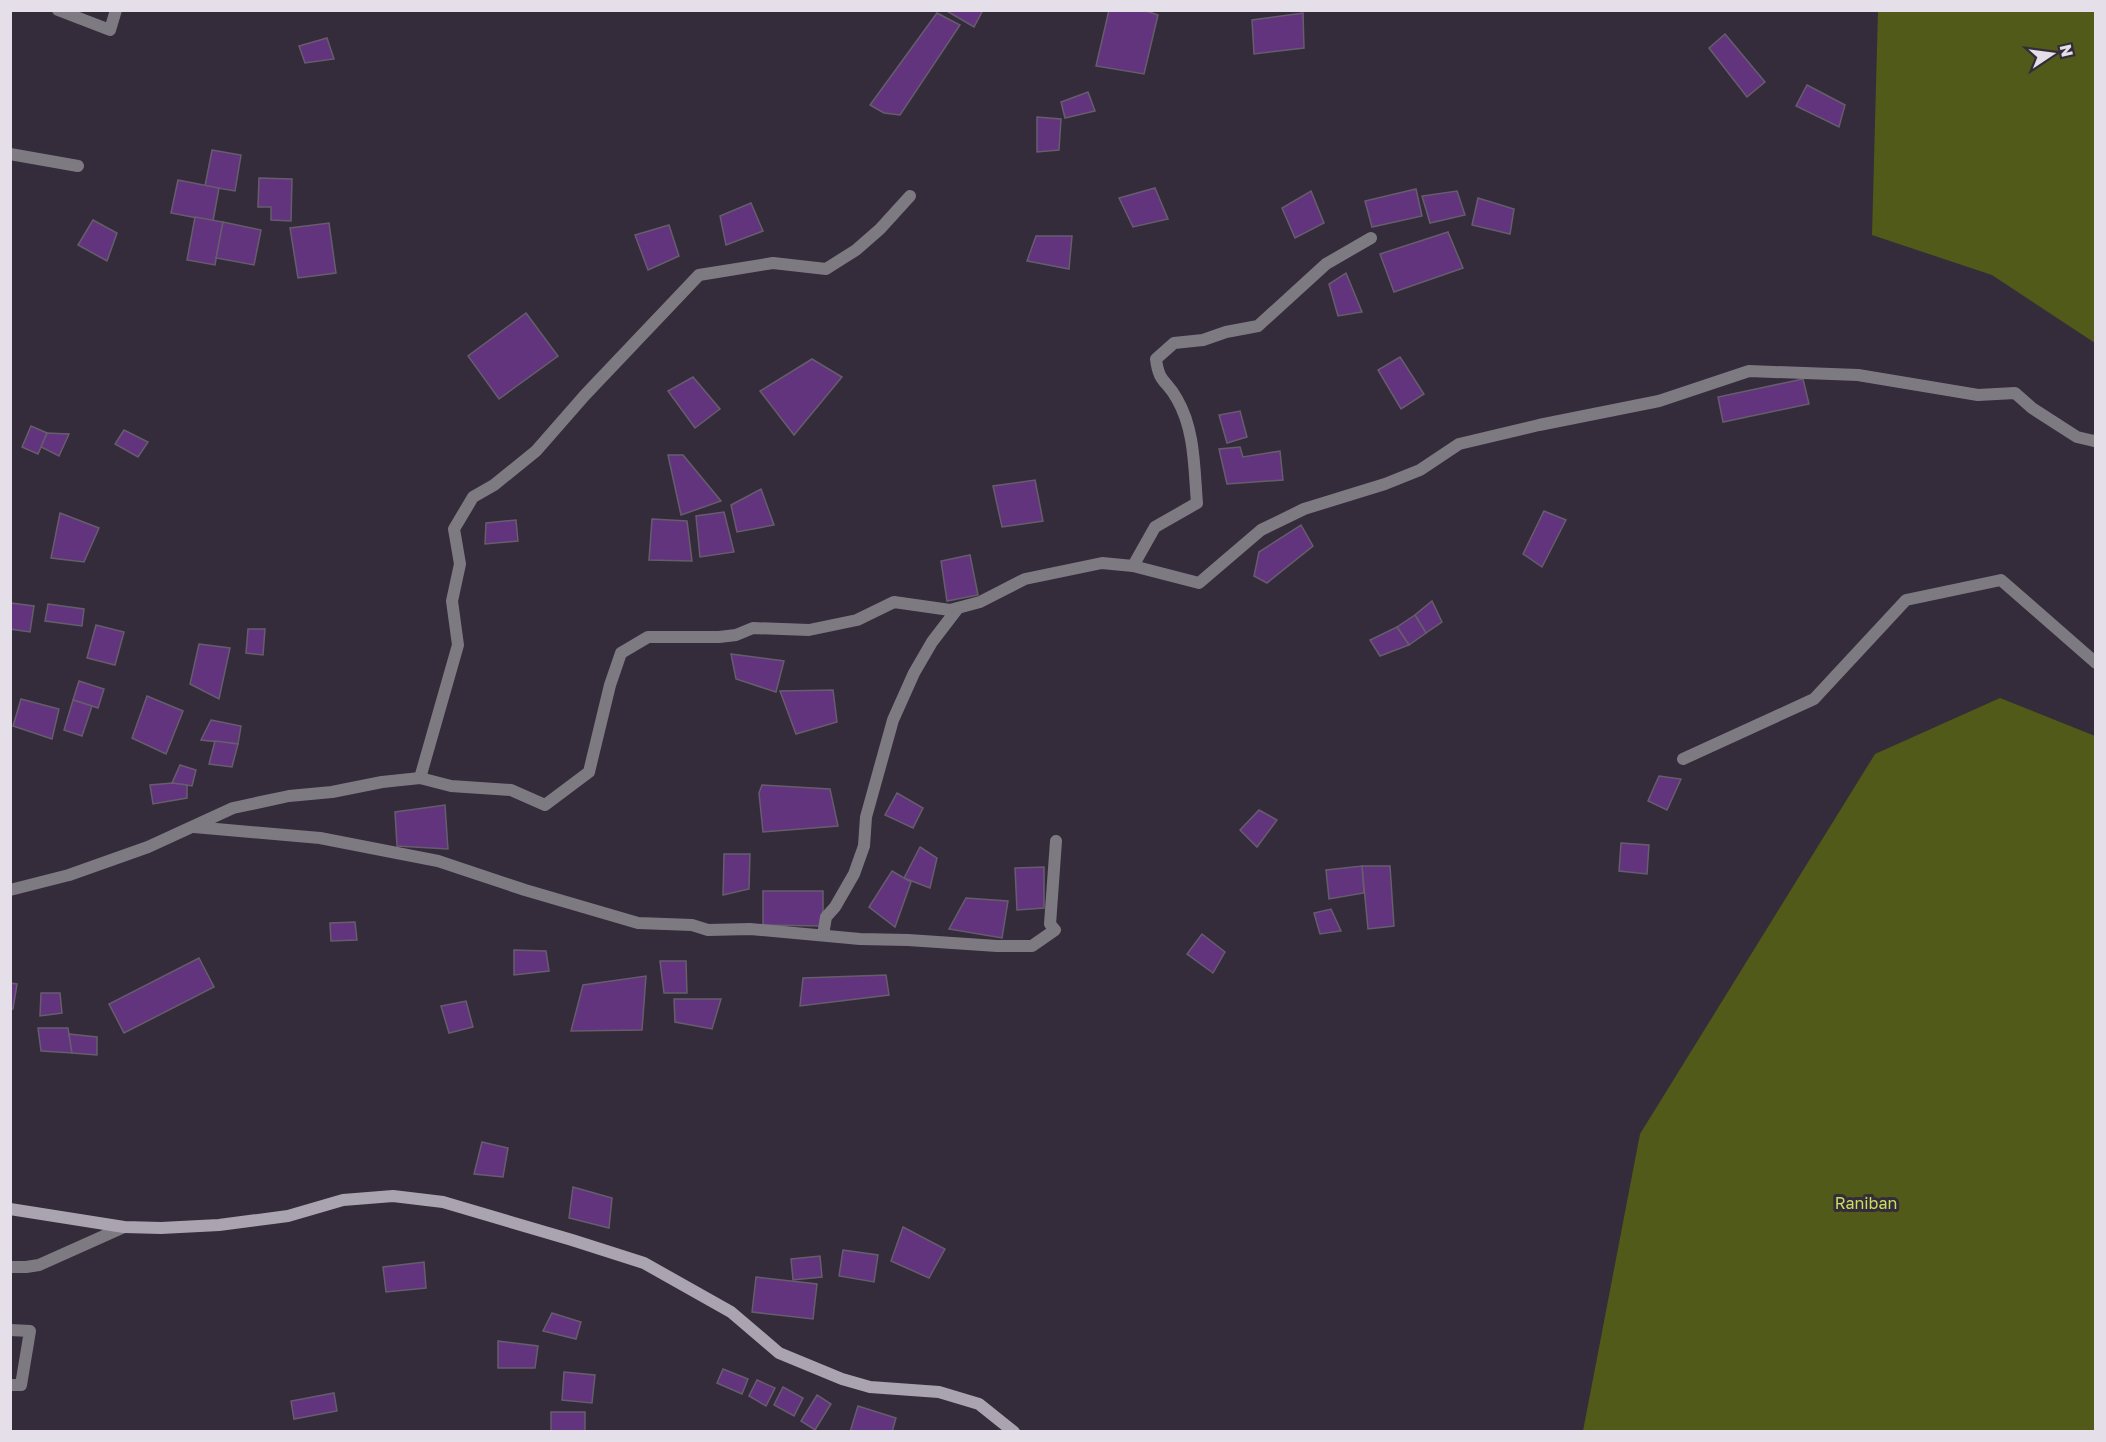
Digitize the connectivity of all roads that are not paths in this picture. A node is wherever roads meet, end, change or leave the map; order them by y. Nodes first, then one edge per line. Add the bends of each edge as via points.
1 (58, 10) edge
2 (116, 10) edge
3 (10, 154) edge
4 (78, 166) dead end
5 (910, 196) dead end
6 (1371, 238) dead end
7 (2096, 440) edge
8 (1133, 566) junction
9 (958, 608) junction
10 (2096, 663) edge
11 (1683, 759) dead end
12 (420, 777) junction
13 (192, 827) junction
14 (1056, 841) dead end
15 (10, 890) edge
16 (823, 935) junction
17 (10, 1209) edge
18 (124, 1227) junction
19 (10, 1267) edge
20 (10, 1330) edge
21 (10, 1385) edge
22 (1014, 1431) edge

1 - 2 street via 110,30
3 - 4 street
5 - 12 street via 856,250 826,268 773,263 699,275 536,451 473,497 454,529 460,564 452,601 458,645
6 - 8 street via 1326,264 1258,326 1174,343 1156,359 1158,375 1177,399 1192,440 1197,503 1155,527
7 - 8 street via 2077,437 2015,393 1978,394 1858,375 1749,371 1659,400 1459,444 1420,470 1304,509 1261,530 1199,583
8 - 9 street via 1102,563 1025,579 980,602
9 - 12 street via 894,602 858,620 809,630 753,628 718,637 648,637 621,653 589,772 545,806 512,790 451,786
9 - 16 street via 914,673 893,720 866,817 864,846 854,874 826,917
10 - 11 street via 2001,580 1906,600 1814,699
12 - 13 street via 244,805
13 - 15 street via 69,875
13 - 16 street via 320,838 438,861 638,923
14 - 16 street via 1050,924 1055,930 1032,946
17 - 18 street
18 - 19 street via 39,1265
18 - 22 street via 219,1226 288,1216 343,1200 393,1196 443,1202 644,1263 731,1312 779,1353 870,1387 939,1392 978,1404
20 - 21 street via 30,1331 21,1385

